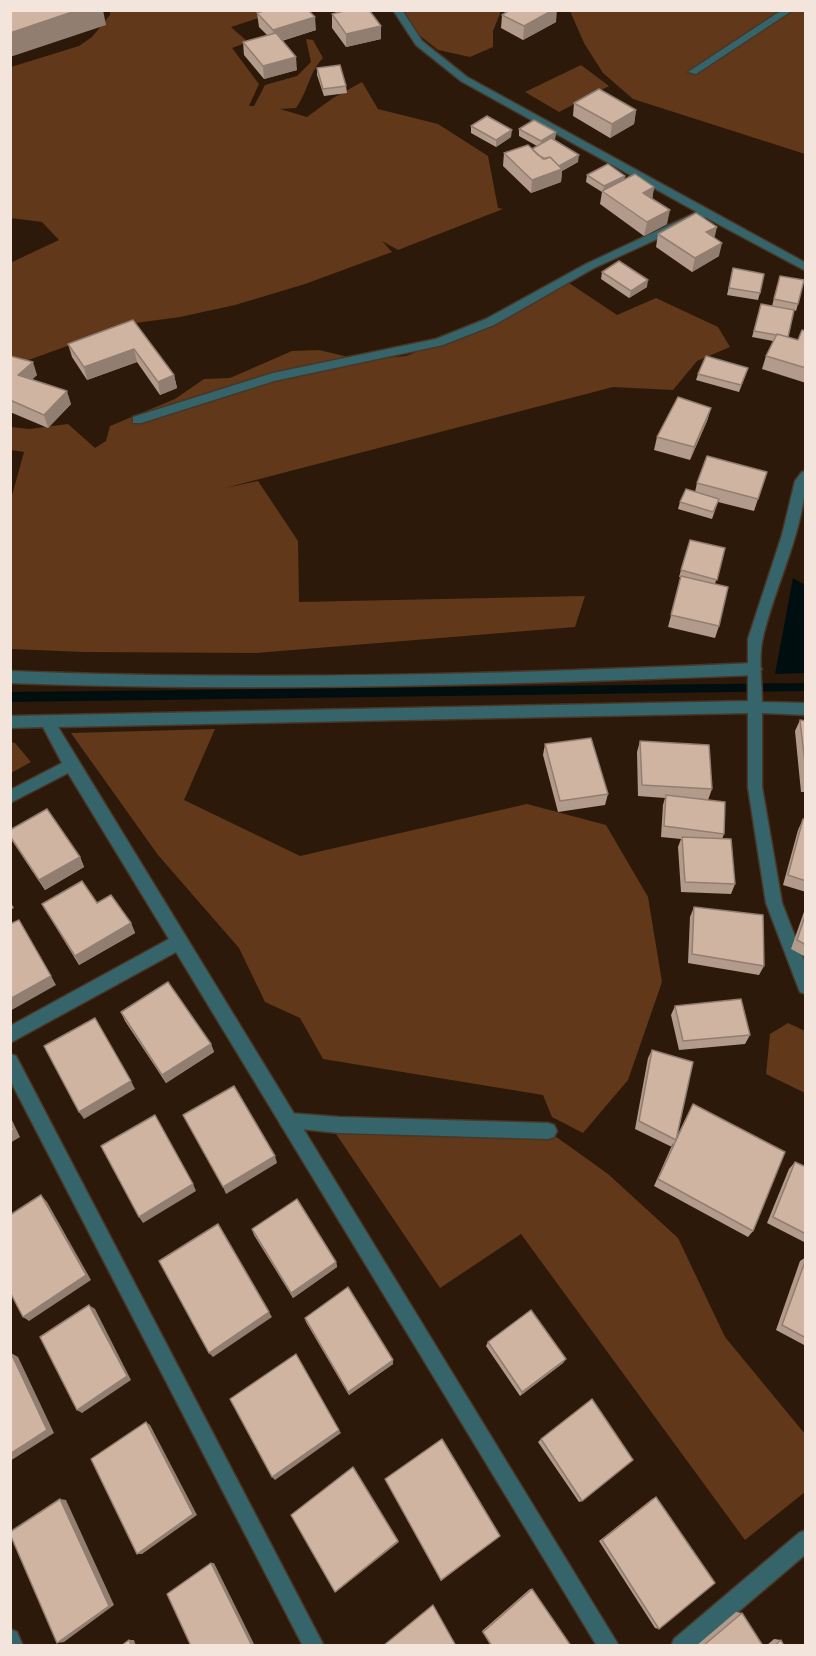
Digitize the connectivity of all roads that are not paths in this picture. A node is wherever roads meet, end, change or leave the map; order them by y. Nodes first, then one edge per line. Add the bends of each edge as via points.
1 (397, 10) edge
2 (789, 10) edge
3 (693, 72) dead end
4 (705, 213) junction
5 (806, 268) edge
6 (137, 420) dead end
7 (806, 475) edge
8 (755, 669) junction
9 (10, 677) edge
10 (755, 703) junction
11 (806, 709) edge
12 (10, 722) edge
13 (47, 722) junction
14 (70, 765) junction
15 (10, 797) edge
16 (179, 942) junction
17 (806, 987) edge
18 (10, 1035) edge
19 (10, 1062) edge
20 (288, 1120) junction
21 (548, 1131) dead end
22 (806, 1540) edge
23 (10, 1639) edge
24 (13, 1646) edge
25 (314, 1646) edge
26 (609, 1646) edge
27 (681, 1646) edge

1 - 4 street via 418,43 464,79
2 - 3 street
4 - 5 street
4 - 6 street via 590,266 490,322 439,342 273,377
7 - 8 street via 755,639
8 - 9 street via 281,684
8 - 10 street
10 - 11 street
10 - 13 street
10 - 17 street via 755,787 774,903
12 - 13 street
13 - 14 street
14 - 15 street
14 - 16 street
16 - 18 street
16 - 20 street
19 - 25 street
20 - 21 street
20 - 26 street
22 - 27 street
23 - 24 street

